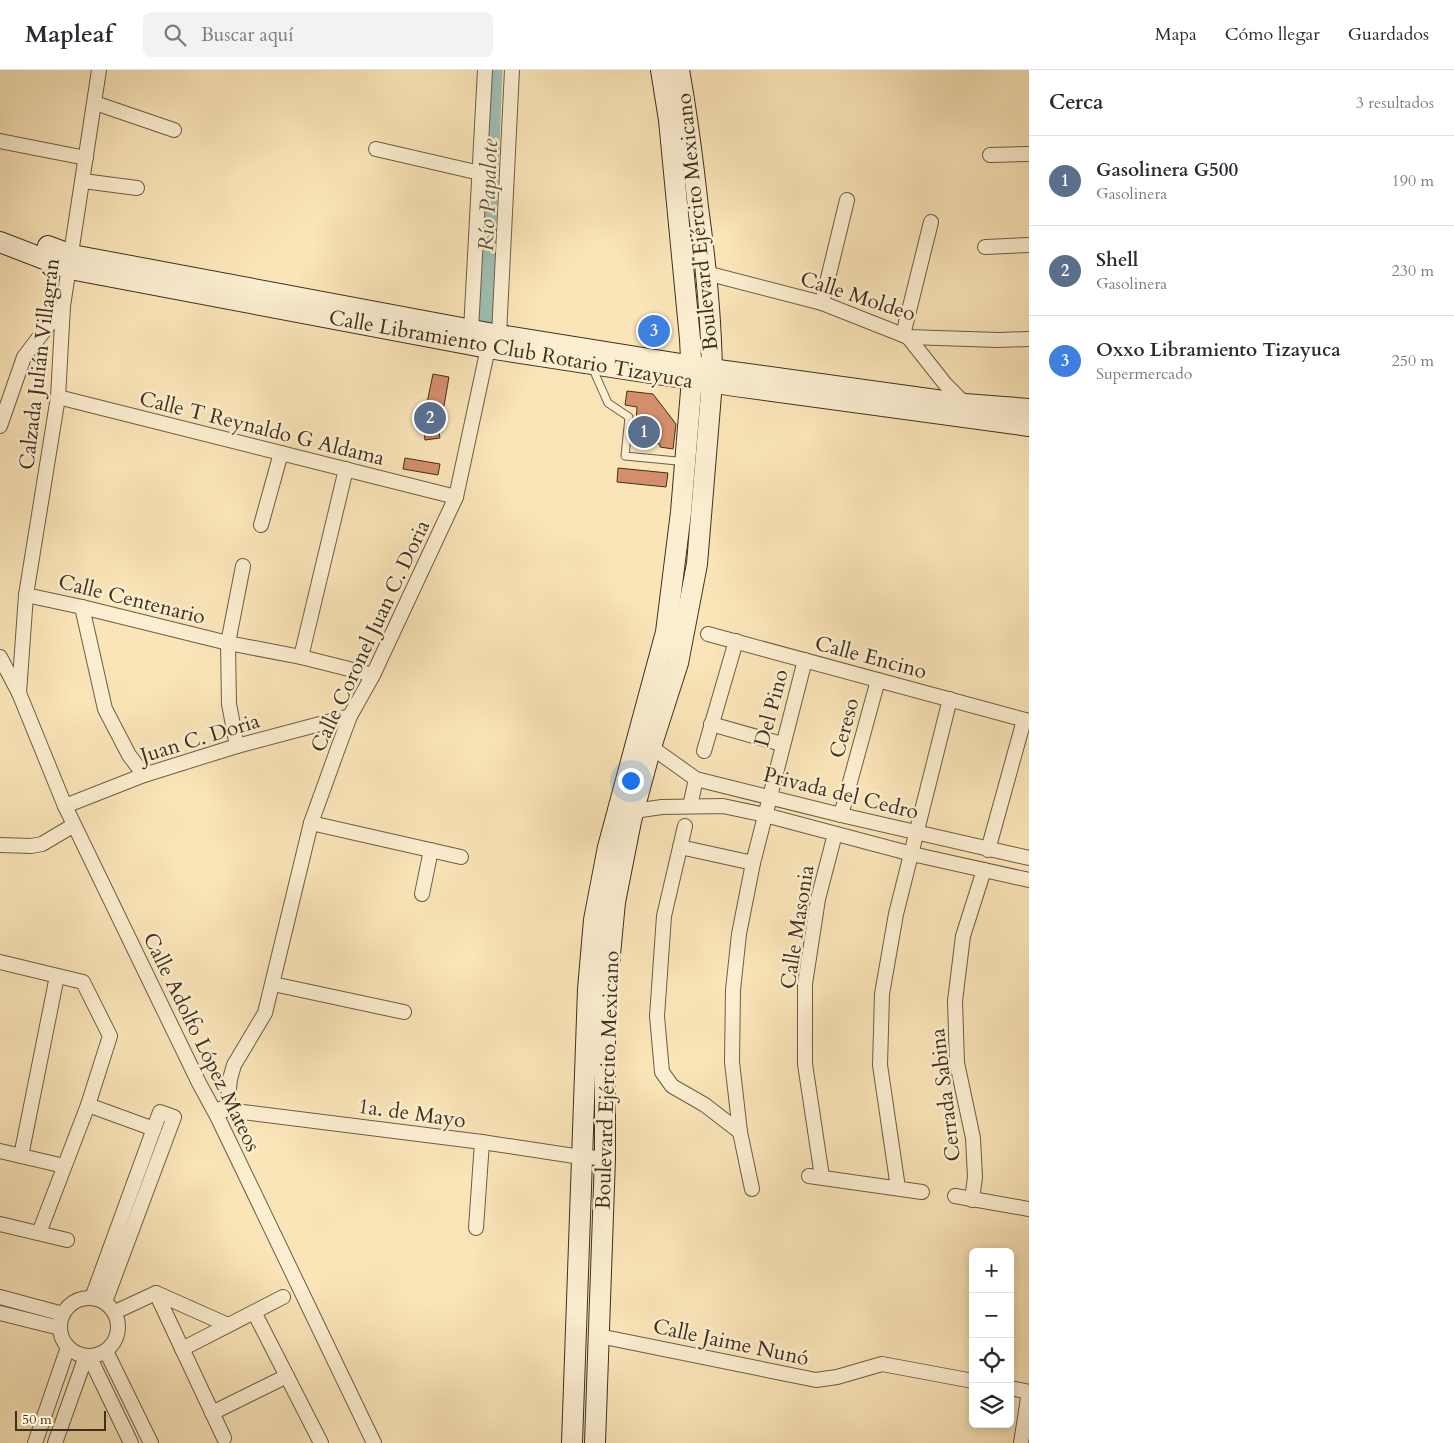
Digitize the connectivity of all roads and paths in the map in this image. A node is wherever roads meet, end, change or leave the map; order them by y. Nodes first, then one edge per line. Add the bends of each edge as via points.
1 (99, 70) edge
2 (485, 70) edge
3 (512, 70) edge
4 (660, 70) edge
5 (679, 70) edge
6 (94, 103) junction
7 (678, 119) junction
8 (174, 130) dead end
9 (0, 141) edge
10 (376, 149) dead end
11 (1029, 154) edge
12 (990, 155) dead end
13 (86, 158) junction
14 (480, 174) junction
15 (83, 181) junction
16 (137, 188) dead end
17 (848, 200) dead end
18 (931, 222) dead end
19 (0, 229) edge
20 (0, 242) edge
21 (1029, 245) edge
22 (985, 247) dead end
23 (71, 262) junction
24 (706, 273) junction
25 (822, 303) junction
26 (63, 306) junction
27 (471, 330) junction
28 (906, 336) junction
29 (1029, 339) edge
30 (494, 342) junction
31 (591, 364) junction
32 (692, 372) junction
33 (712, 375) junction
34 (58, 397) junction
35 (965, 404) junction
36 (1027, 423) edge
37 (0, 426) edge
38 (281, 453) junction
39 (684, 467) junction
40 (346, 469) junction
41 (456, 497) junction
42 (261, 525) dead end
43 (243, 566) dead end
44 (26, 595) junction
45 (82, 607) junction
46 (708, 634) dead end
47 (736, 641) junction
48 (228, 643) junction
49 (0, 657) edge
50 (301, 657) junction
51 (804, 660) junction
52 (373, 675) junction
53 (878, 680) junction
54 (19, 693) junction
55 (950, 699) junction
56 (350, 716) junction
57 (1026, 720) edge
58 (711, 724) junction
59 (782, 744) junction
60 (237, 746) junction
61 (651, 748) junction
62 (704, 751) dead end
63 (144, 775) junction
64 (696, 779) junction
65 (728, 786) junction
66 (770, 796) junction
67 (65, 806) junction
68 (690, 806) junction
69 (723, 806) junction
70 (634, 811) junction
71 (765, 815) junction
72 (841, 815) junction
73 (311, 823) junction
74 (74, 825) junction
75 (685, 826) dead end
76 (916, 833) junction
77 (835, 834) junction
78 (0, 845) edge
79 (680, 846) junction
80 (431, 850) junction
81 (988, 850) junction
82 (912, 854) junction
83 (461, 857) dead end
84 (1029, 858) edge
85 (753, 863) junction
86 (984, 870) junction
87 (1029, 880) edge
88 (422, 894) dead end
89 (0, 962) edge
90 (57, 976) junction
91 (272, 984) junction
92 (404, 1012) dead end
93 (88, 1105) junction
94 (220, 1109) junction
95 (154, 1129) junction
96 (740, 1132) junction
97 (482, 1142) junction
98 (0, 1151) edge
99 (21, 1156) junction
100 (581, 1157) junction
101 (605, 1158) junction
102 (64, 1166) junction
103 (898, 1188) junction
104 (752, 1189) dead end
105 (922, 1192) dead end
106 (955, 1196) dead end
107 (972, 1200) junction
108 (1029, 1209) edge
109 (0, 1224) edge
110 (476, 1228) dead end
111 (39, 1233) junction
112 (67, 1240) dead end
113 (156, 1294) junction
114 (0, 1297) edge
115 (282, 1297) dead end
116 (104, 1304) junction
117 (254, 1312) junction
118 (0, 1313) edge
119 (61, 1321) junction
120 (228, 1325) junction
121 (599, 1336) junction
122 (68, 1347) junction
123 (182, 1349) junction
124 (106, 1351) junction
125 (88, 1356) junction
126 (287, 1376) junction
127 (969, 1380) edge
128 (1014, 1389) edge
129 (1029, 1392) edge
130 (212, 1413) junction
131 (224, 1438) dead end
132 (1024, 1438) edge
133 (319, 1442) edge
134 (35, 1443) edge
135 (55, 1443) edge
136 (131, 1443) edge
137 (151, 1443) edge
138 (374, 1443) edge
139 (572, 1443) edge
140 (595, 1443) edge

1 - 6 street, Calzada Julián Villagrán
2 - 14 street
3 - 30 street, Calle Coronel Juan C. Doria
4 - 7 main road, Boulevard Ejército Mexicano
5 - 7 main road, Boulevard Ejército Mexicano
6 - 8 street
6 - 13 street, Calzada Julián Villagrán
7 - 24 main road, Boulevard Ejército Mexicano
7 - 32 main road, Boulevard Ejército Mexicano
9 - 13 street
10 - 14 street
11 - 12 street
13 - 15 street, Calzada Julián Villagrán
14 - 27 street
15 - 16 street
15 - 23 street, Calzada Julián Villagrán
17 - 25 street
18 - 28 street
19 - 23 main road, Calle Libramiento Club Rotario Tizayuca
20 - 23 main road, Calle Libramiento Club Rotario Tizayuca
21 - 22 street
23 - 26 street, Calzada Julián Villagrán
23 - 27 main road, Calle Libramiento Club Rotario Tizayuca
23 - 30 main road, Calle Libramiento Club Rotario Tizayuca
24 - 25 street, Calle Moldeo
24 - 33 main road, Boulevard Ejército Mexicano
25 - 28 street, Calle Moldeo
26 - 34 street, Calzada Julián Villagrán
26 - 37 street via 24,357
27 - 30 main road, Calle Libramiento Club Rotario Tizayuca
28 - 29 street, Calle Moldeo
28 - 35 street
30 - 31 main road, Calle Libramiento Club Rotario Tizayuca
30 - 32 main road, Calle Libramiento Club Rotario Tizayuca
30 - 41 street, Calle Coronel Juan C. Doria
31 - 32 main road, Calle Libramiento Club Rotario Tizayuca
31 - 39 lane via 608,403 629,417 625,456 677,461
32 - 33 main road, Calle Libramiento Club Rotario Tizayuca
32 - 39 main road, Boulevard Ejército Mexicano
33 - 35 main road, Calle Libramiento Club Rotario Tizayuca
33 - 36 main road, Calle Libramiento Club Rotario Tizayuca
33 - 61 main road, Boulevard Ejército Mexicano via 697,564 678,662
34 - 38 street, Calle T Reynaldo G Aldama
34 - 44 street, Calzada Julián Villagrán
35 - 36 main road, Calle Libramiento Club Rotario Tizayuca
38 - 40 street, Calle T Reynaldo G Aldama
38 - 42 street
39 - 100 main road, Boulevard Ejército Mexicano via 666,632 608,847 594,920
40 - 41 street, Calle T Reynaldo G Aldama
40 - 50 street
41 - 52 street, Calle Coronel Juan C. Doria
43 - 48 street, Calle Centenario
44 - 45 street, Calle Centenario
44 - 54 street, Calzada Julián Villagrán
45 - 48 street, Calle Centenario
45 - 63 street via 105,709 129,755
46 - 47 street, Calle Encino
47 - 51 street, Calle Encino
47 - 58 street
48 - 50 street, Calle Centenario
48 - 60 street, Calle Centenario via 229,704
49 - 54 street, Calle Adolfo López Mateos
50 - 52 street, Calle Centenario
51 - 53 street, Calle Encino
51 - 59 street, Del Pino
52 - 56 street, Calle Coronel Juan C. Doria
53 - 55 street, Calle Encino
53 - 72 street, Cereso
54 - 67 street, Calle Adolfo López Mateos
55 - 57 street, Calle Encino
55 - 76 street
56 - 60 street, Juan C. Doria
56 - 73 street, Calle Coronel Juan C. Doria
57 - 81 street, Calle Encino
58 - 59 street
58 - 62 street
59 - 66 street, Del Pino
60 - 63 street, Juan C. Doria
61 - 64 street, Privada del Cedro
61 - 70 main road, Boulevard Ejército Mexicano
63 - 67 street, Juan C. Doria
64 - 65 street, Privada del Cedro
64 - 68 street
65 - 66 street, Privada del Cedro
65 - 69 street
66 - 71 street, Del Pino
66 - 72 street, Privada del Cedro
67 - 74 street, Calle Adolfo López Mateos
68 - 69 street, Privada del Cedro
68 - 70 street, Privada del Cedro
69 - 71 street, Privada del Cedro
70 - 101 main road, Boulevard Ejército Mexicano via 615,902 606,998
71 - 77 street, Privada del Cedro
71 - 85 street, Privada del Cedro
72 - 76 street, Privada del Cedro
73 - 80 street
73 - 91 street, Calle Coronel Juan C. Doria
74 - 78 street via 42,844
74 - 94 street, Calle Adolfo López Mateos
75 - 79 street
76 - 81 street, Privada del Cedro
76 - 82 street
77 - 82 street, Privada del Cedro
77 - 103 street, Calle Masonia via 818,899 805,984 805,1064 815,1176
79 - 85 street
79 - 96 street via 664,916 657,1016 662,1072 672,1086 705,1105
80 - 83 street
80 - 88 street
81 - 84 street, Privada del Cedro
82 - 86 street, Privada del Cedro
82 - 103 street via 896,914 882,994 880,1065
85 - 96 street, Privada del Cedro via 739,934 733,990 732,1062
86 - 87 street, Privada del Cedro
86 - 107 street, Cerrada Sabina via 963,936 955,1001 957,1062 973,1138 975,1177
89 - 90 street
90 - 93 street via 83,982 110,1036
90 - 99 street
91 - 92 street
91 - 94 street, Calle Coronel Juan C. Doria via 266,1013 234,1065
93 - 95 street
93 - 102 street
94 - 97 street, 1a. de Mayo
94 - 138 street, Calle Adolfo López Mateos
95 - 116 street
95 - 116 street via 160,1112 174,1117
96 - 104 street, Privada del Cedro
97 - 100 street, 1a. de Mayo
97 - 110 street
98 - 99 street
99 - 102 street
100 - 101 street, 1a. de Mayo
100 - 139 main road, Boulevard Ejército Mexicano
101 - 121 main road, Boulevard Ejército Mexicano
102 - 111 street
103 - 105 street
106 - 107 street
107 - 108 street
109 - 111 street
111 - 112 street
113 - 116 street
113 - 120 street
113 - 123 street
114 - 119 street
115 - 117 street
116 - 119 street via 78,1300 67,1308
116 - 124 street via 117,1319 118,1333
117 - 120 street
117 - 126 street
118 - 119 street
119 - 122 street via 61,1335
120 - 123 street
121 - 127 street, Calle Jaime Nunó via 816,1380 882,1364
121 - 140 main road, Boulevard Ejército Mexicano
122 - 125 street via 73,1352
122 - 134 street
123 - 130 street
124 - 125 street
124 - 137 street
125 - 135 street
125 - 136 street
126 - 130 street
126 - 133 street
128 - 129 street
129 - 132 street
130 - 131 street

